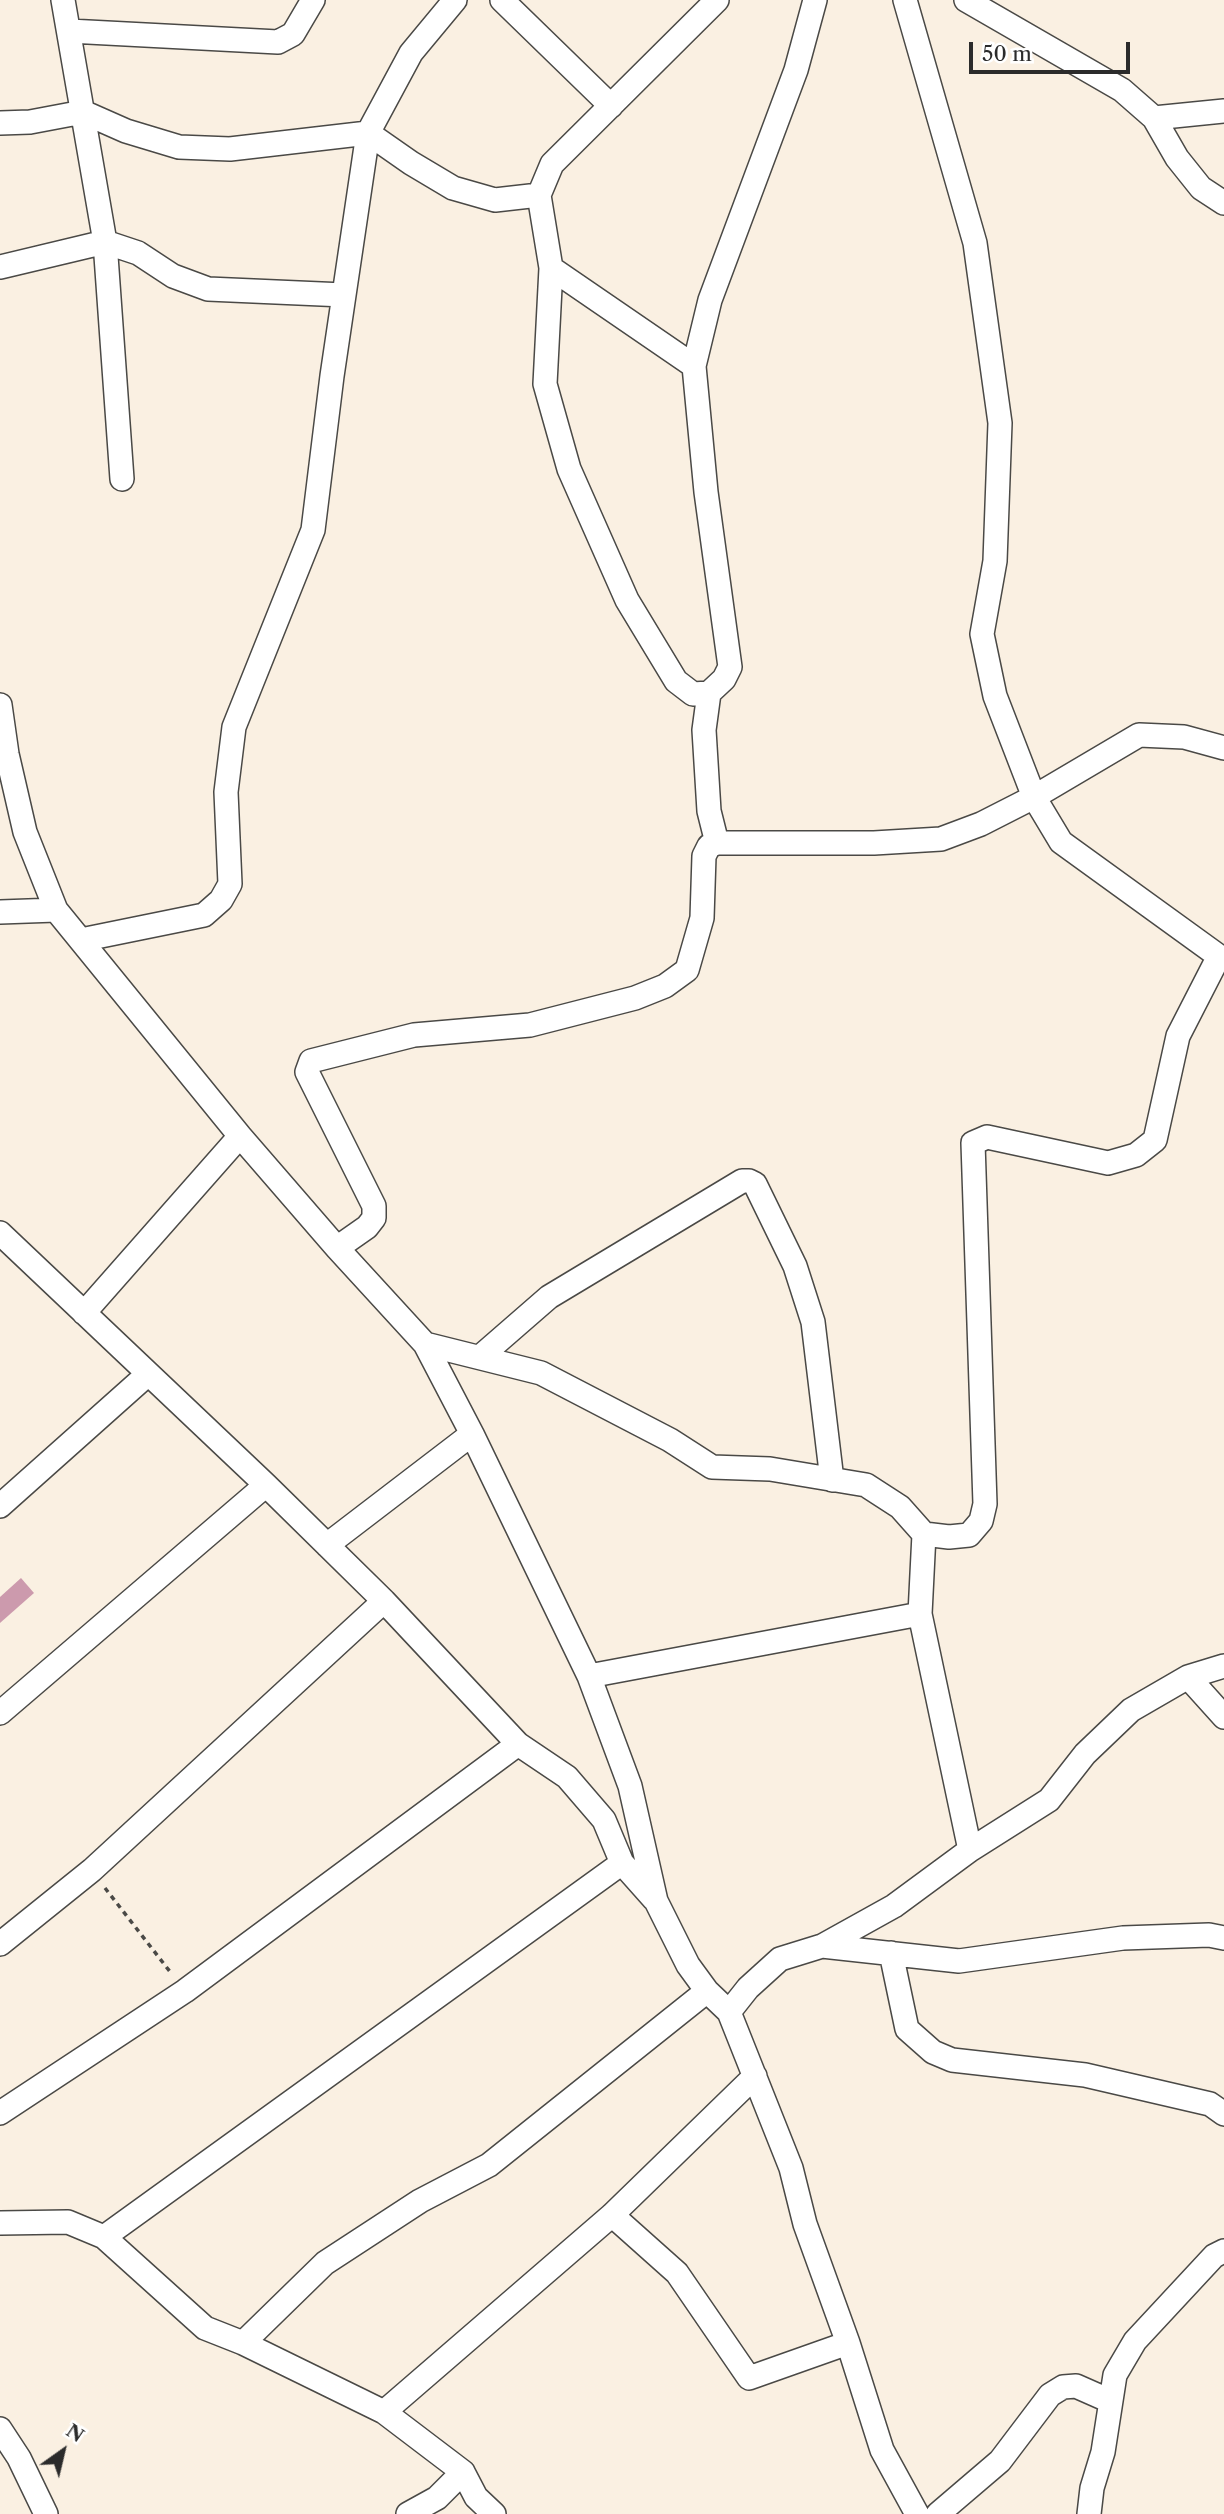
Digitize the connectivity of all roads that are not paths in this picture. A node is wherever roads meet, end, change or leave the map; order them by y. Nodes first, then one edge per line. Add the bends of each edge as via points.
1 (63, 0) edge
2 (313, 0) edge
3 (455, 0) edge
4 (502, 0) edge
5 (717, 0) edge
6 (815, 0) edge
7 (905, 0) edge
8 (966, 0) edge
9 (69, 31) junction
10 (611, 106) junction
11 (1224, 111) edge
12 (83, 112) junction
13 (1154, 118) junction
14 (0, 123) edge
15 (368, 133) junction
16 (539, 195) junction
17 (1224, 203) edge
18 (105, 242) junction
19 (0, 267) edge
20 (551, 268) junction
21 (344, 295) junction
22 (694, 366) junction
23 (122, 479) dead end
24 (709, 694) junction
25 (0, 705) edge
26 (1224, 748) edge
27 (4, 754) edge
28 (1034, 797) junction
29 (717, 843) junction
30 (56, 910) junction
31 (0, 912) edge
32 (81, 940) junction
33 (1222, 958) edge
34 (240, 1136) junction
35 (0, 1233) edge
36 (337, 1248) junction
37 (84, 1313) junction
38 (425, 1343) junction
39 (480, 1357) junction
40 (148, 1374) junction
41 (472, 1433) junction
42 (832, 1480) junction
43 (265, 1485) junction
44 (0, 1506) edge
45 (924, 1534) junction
46 (327, 1545) junction
47 (384, 1601) junction
48 (920, 1614) junction
49 (1224, 1666) edge
50 (590, 1676) junction
51 (1188, 1676) junction
52 (0, 1713) edge
53 (1224, 1717) edge
54 (518, 1744) junction
55 (970, 1850) junction
56 (622, 1863) junction
57 (656, 1901) junction
58 (1224, 1938) edge
59 (0, 1944) edge
60 (822, 1946) junction
61 (891, 1953) junction
62 (707, 1991) junction
63 (729, 2012) junction
64 (755, 2076) junction
65 (0, 2113) edge
66 (1224, 2114) edge
67 (612, 2215) junction
68 (0, 2223) edge
69 (104, 2237) junction
70 (1224, 2251) edge
71 (243, 2343) junction
72 (848, 2343) junction
73 (1110, 2401) junction
74 (384, 2412) junction
75 (0, 2429) edge
76 (463, 2472) junction
77 (46, 2514) edge
78 (408, 2514) edge
79 (494, 2514) edge
80 (917, 2514) edge
81 (938, 2514) edge
82 (1090, 2514) edge

1 - 9 street
2 - 9 street via 293,34 278,42
3 - 15 street via 411,53
4 - 10 street
5 - 10 street
6 - 22 street via 796,70 710,300
7 - 28 street via 975,243 1000,423 995,561 982,634 995,696
8 - 13 street via 1122,90
9 - 12 street
10 - 16 street via 552,163
11 - 13 street
12 - 14 street
12 - 15 street via 179,147 230,149
12 - 18 street
13 - 17 street via 1201,188
15 - 16 street via 453,188 495,200
15 - 21 street
16 - 20 street
18 - 19 street
18 - 21 street via 138,253 173,276 208,289
18 - 23 street
20 - 22 street
20 - 24 street via 545,384 569,469 627,600 676,681 693,694
21 - 32 street via 313,530 234,727 226,792 230,884 204,915
22 - 24 street via 730,667
24 - 29 street via 704,730 709,811
25 - 27 street
26 - 28 street via 1184,737 1139,735
27 - 30 street via 24,832
28 - 29 street via 941,839
28 - 33 street via 1061,842
29 - 36 street via 709,846 704,856 702,918 687,970 665,986 635,999 530,1026 414,1035 311,1061 307,1072 374,1206 374,1218 367,1227
30 - 31 street
30 - 32 street
32 - 34 street
33 - 45 street via 1178,1036 1156,1140 1136,1154 1108,1163 987,1136 973,1143 985,1504 981,1521 969,1535
34 - 36 street
34 - 37 street
35 - 37 street
36 - 38 street
37 - 40 street
38 - 39 street
38 - 41 street
39 - 42 street via 541,1373 712,1467 770,1469
39 - 42 street via 549,1297 742,1181 749,1181 755,1184 795,1266 813,1322
40 - 43 street
40 - 44 street
41 - 46 street
41 - 50 street
42 - 45 street via 866,1485 900,1507
43 - 46 street
43 - 52 street
45 - 48 street
46 - 47 street
47 - 54 street
47 - 59 street via 92,1870
48 - 50 street
48 - 55 street
49 - 51 street
50 - 57 street via 630,1786
51 - 53 street
51 - 55 street via 1131,1710 1085,1754 1049,1800
54 - 56 street via 567,1777 582,1794 604,1821
54 - 65 street via 185,1991
55 - 60 street via 894,1906
56 - 57 street
56 - 69 street
57 - 62 street via 688,1965
58 - 61 street via 1123,1938 959,1961
60 - 61 street
60 - 63 street via 780,1959
61 - 66 street via 907,2029 933,2052 952,2060 1085,2074 1209,2104
62 - 63 street
62 - 71 street via 489,2165 419,2201 325,2263
63 - 64 street
64 - 67 street
64 - 72 street via 791,2168 805,2224
67 - 72 street via 677,2273 749,2378
67 - 74 street
68 - 69 street via 68,2222
69 - 71 street via 205,2328
70 - 73 street via 1214,2256 1135,2342 1115,2375
71 - 74 street
72 - 80 street via 882,2450
73 - 81 street via 1076,2386 1050,2395 1000,2461
73 - 82 street
74 - 76 street
75 - 77 street
76 - 78 street via 437,2497
76 - 79 street via 476,2497

